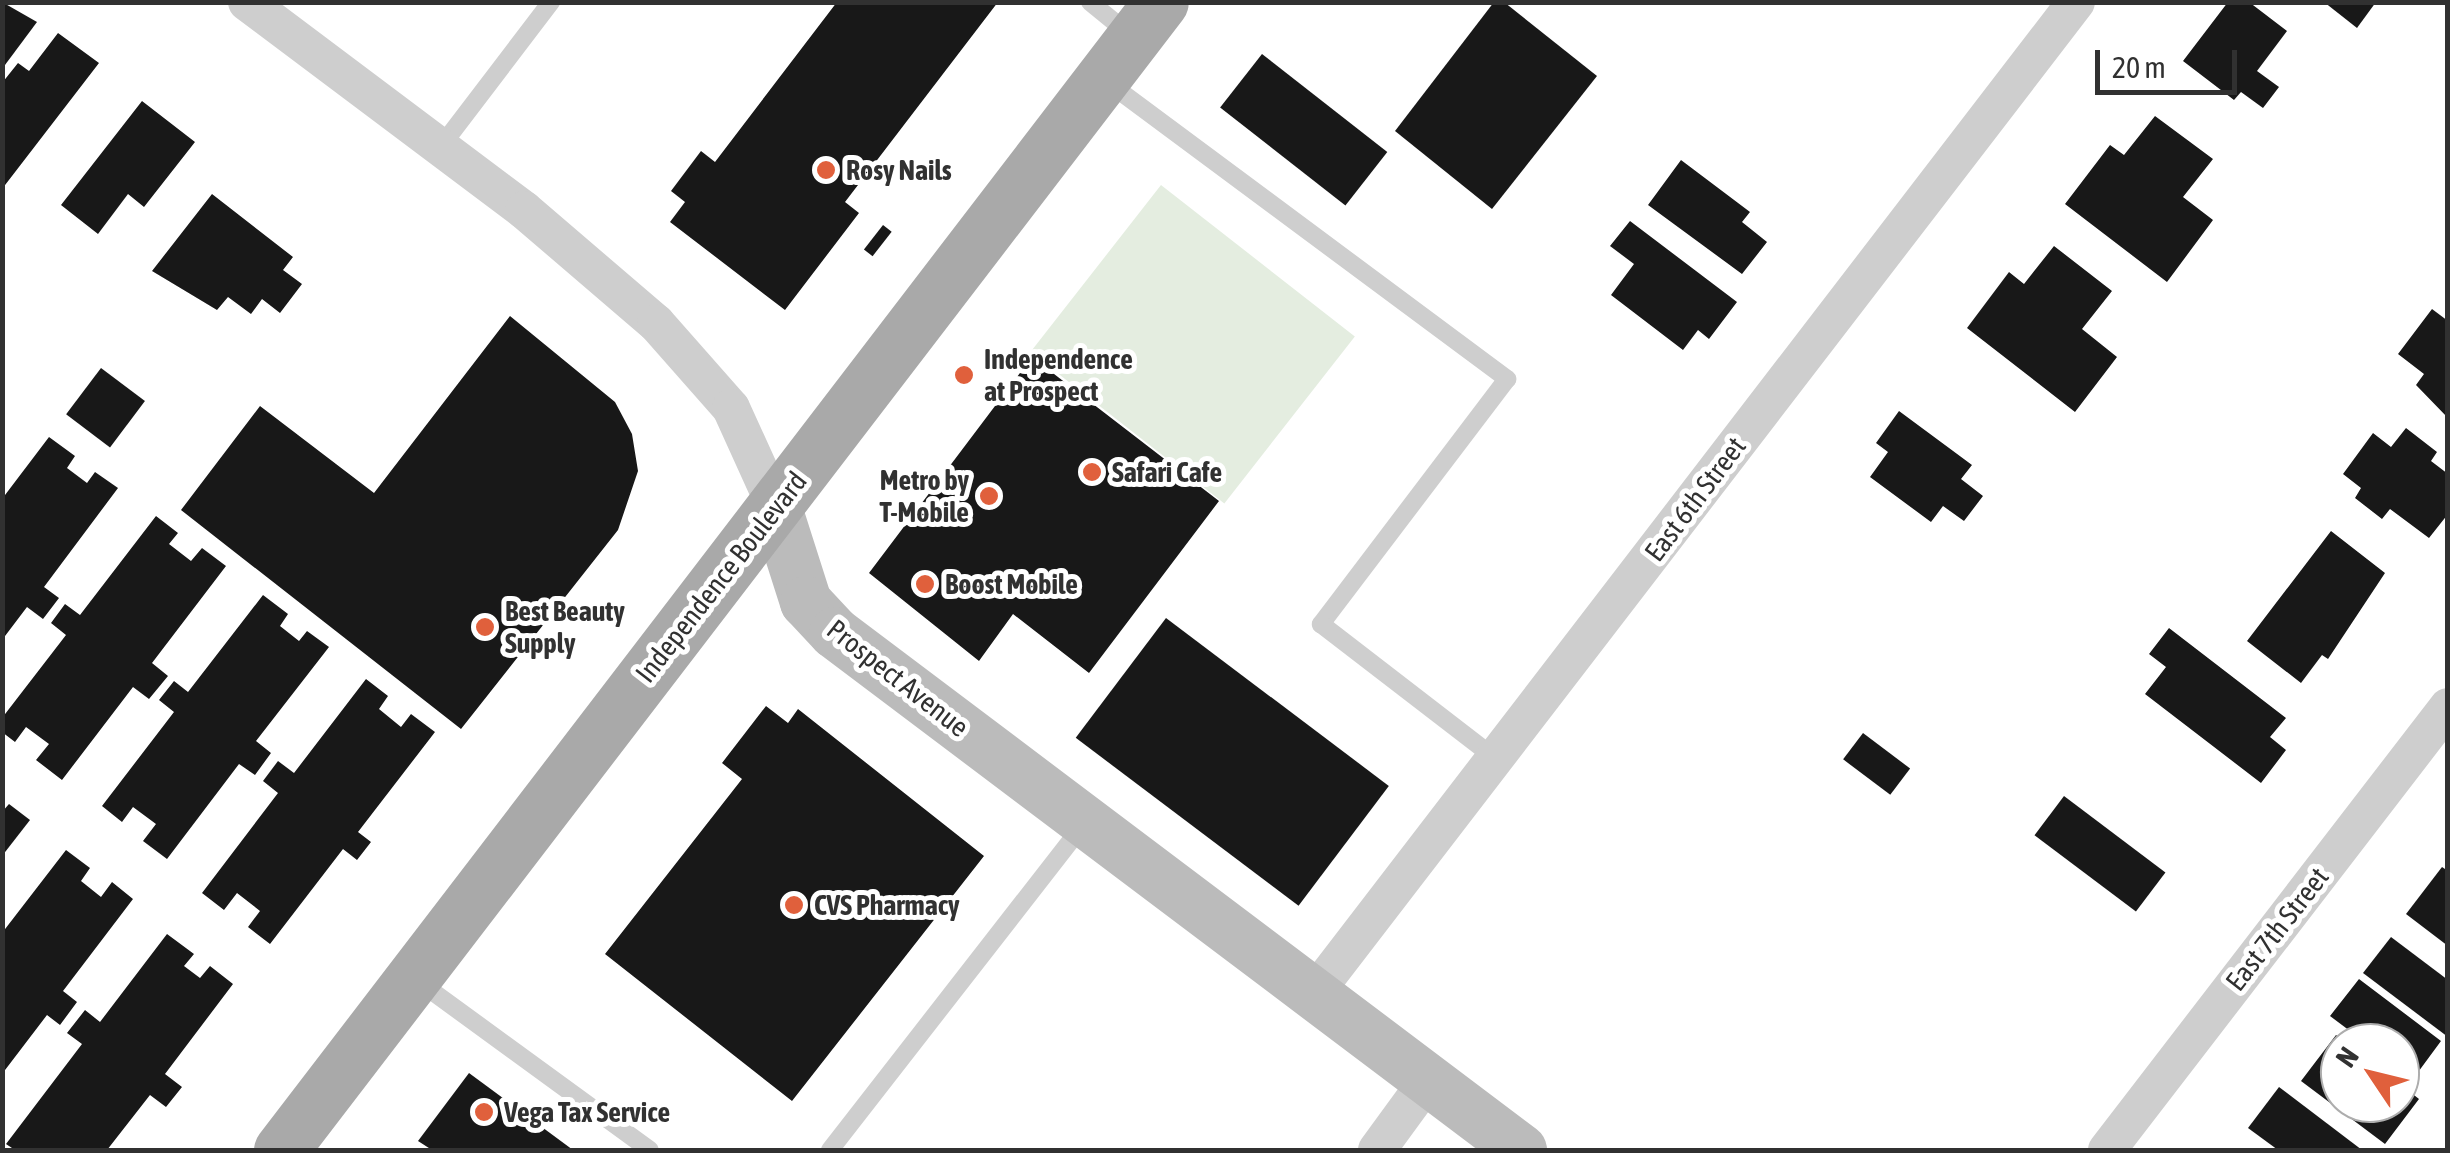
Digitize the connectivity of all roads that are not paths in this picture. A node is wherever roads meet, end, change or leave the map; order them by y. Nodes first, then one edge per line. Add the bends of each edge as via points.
1 (246, 2) edge
2 (551, 2) edge
3 (1090, 2) edge
4 (2076, 2) edge
5 (1132, 40) edge
6 (439, 149) junction
7 (775, 505) junction
8 (2448, 707) edge
9 (1496, 759) junction
10 (1084, 822) junction
11 (414, 978) junction
12 (1313, 995) junction
13 (1428, 1080) junction
14 (281, 1150) edge
15 (650, 1150) edge
16 (830, 1150) edge
17 (1377, 1150) edge
18 (1520, 1150) edge
19 (2107, 1150) edge

1 - 6 street, Prospect Avenue
2 - 6 lane
3 - 5 lane
4 - 9 street, East 6th Street
5 - 7 main road, Independence Boulevard
5 - 9 lane via 1507,379 1321,624
6 - 7 street, Prospect Avenue via 524,210 656,323 730,408
7 - 10 main road, Prospect Avenue via 806,602 835,633
7 - 11 main road, Independence Boulevard
8 - 19 street, East 7th Street
9 - 12 street, East 6th Street
10 - 12 main road, Prospect Avenue
10 - 16 lane
11 - 14 main road, Independence Boulevard
11 - 15 lane
12 - 13 main road, Prospect Avenue
13 - 17 street
13 - 18 main road, Prospect Avenue

